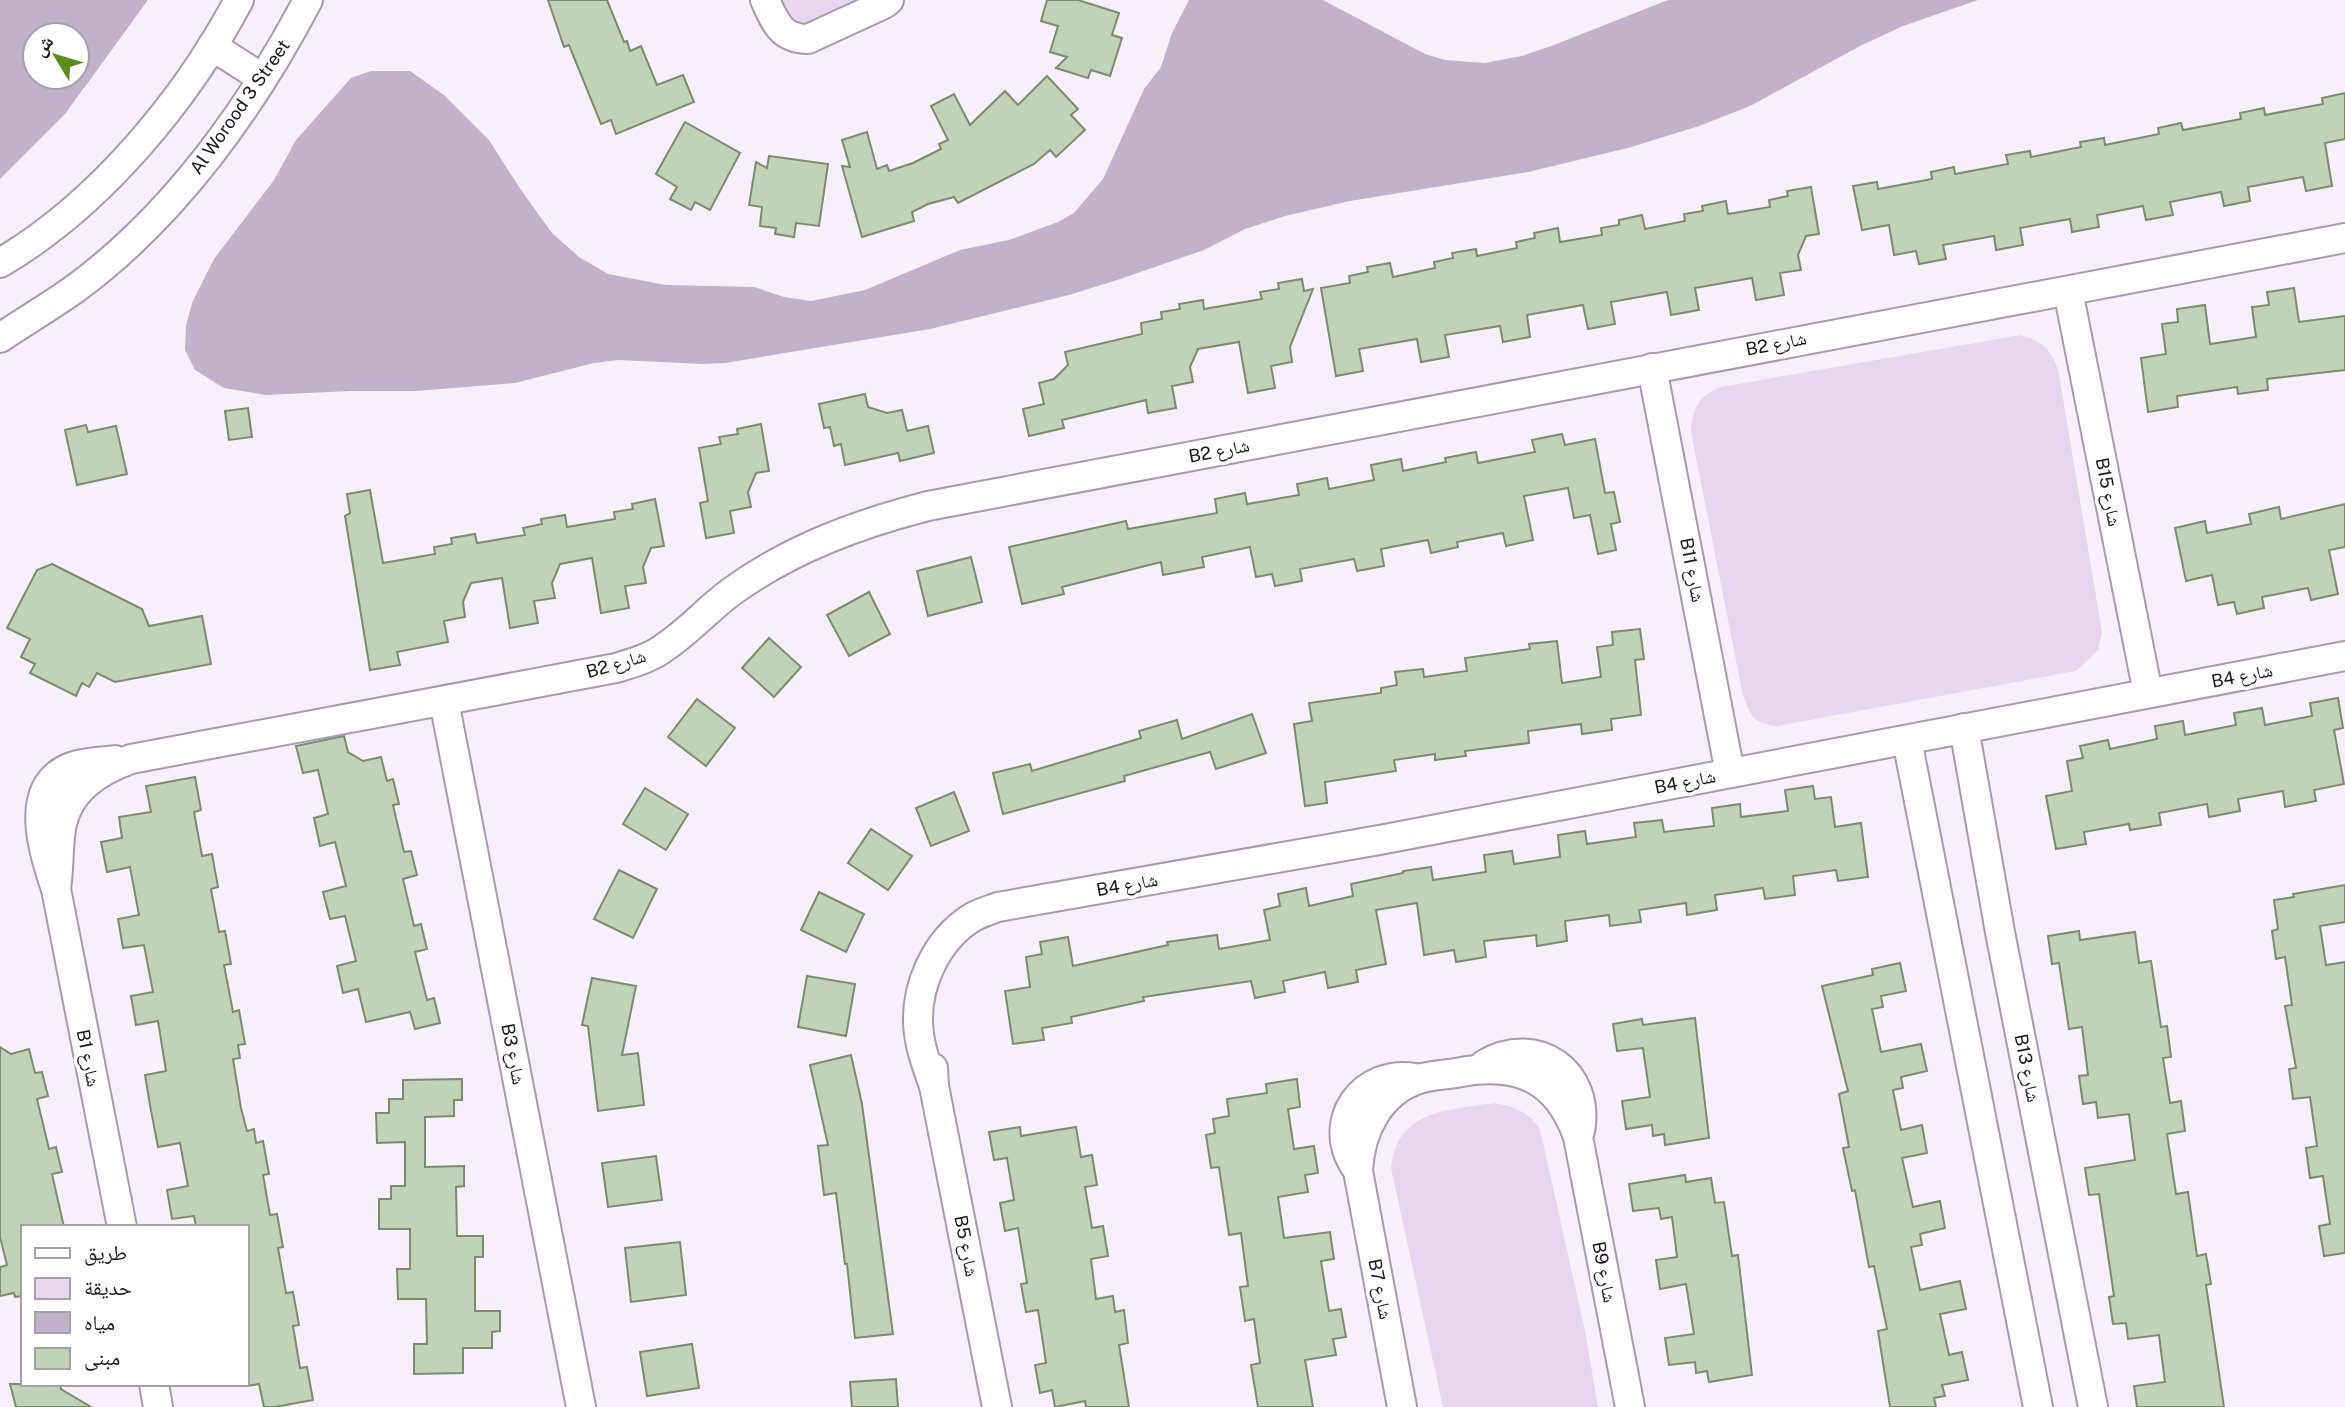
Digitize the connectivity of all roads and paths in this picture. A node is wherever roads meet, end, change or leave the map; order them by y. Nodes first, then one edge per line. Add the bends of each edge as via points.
1 (239, 0) edge
2 (765, 0) edge
3 (889, 0) edge
4 (299, 3) edge
5 (212, 46) junction
6 (262, 78) junction
7 (2345, 238) edge
8 (0, 263) edge
9 (2068, 291) junction
10 (0, 338) edge
11 (1653, 368) junction
12 (2345, 656) edge
13 (2148, 693) junction
14 (444, 701) junction
15 (1964, 729) junction
16 (1907, 740) junction
17 (131, 759) joint
18 (1730, 773) junction
19 (934, 1086) joint
20 (1358, 1171) joint
21 (122, 1225) edge
22 (154, 1386) edge
23 (158, 1407) edge
24 (581, 1407) edge
25 (997, 1407) edge
26 (1402, 1407) edge
27 (1630, 1407) edge
28 (2038, 1407) edge
29 (2093, 1407) edge

1 - 5 street
2 - 3 street via 783,33 799,39 808,39
4 - 6 street, Al Worood 3 Street
5 - 6 street
5 - 8 street via 142,141 101,183 55,225
6 - 10 street, Al Worood 3 Street via 179,192 130,243 76,288
7 - 9 street, B2 شارع
9 - 11 street, B2 شارع
9 - 13 street, B15 شارع
11 - 14 street, B2 شارع via 886,517 766,569 664,649 640,660
11 - 18 street, B11 شارع
12 - 13 street, B4 شارع
13 - 15 street, B4 شارع
14 - 17 street, B2 شارع
14 - 24 street, B3 شارع
15 - 16 street, B4 شارع
15 - 29 street, B13 شارع
16 - 18 street, B4 شارع
16 - 28 street
17 - 21 street, B1 شارع via 72,766 50,783 40,808 44,850 56,889
18 - 19 street, B4 شارع via 998,907 974,916 953,932 925,978 919,1032
19 - 25 street, B5 شارع
20 - 26 street, B7 شارع
20 - 27 street, B9 شارع via 1348,1155 1346,1118 1367,1087 1383,1079 1507,1069 1540,1084 1557,1098 1578,1137
22 - 23 street

